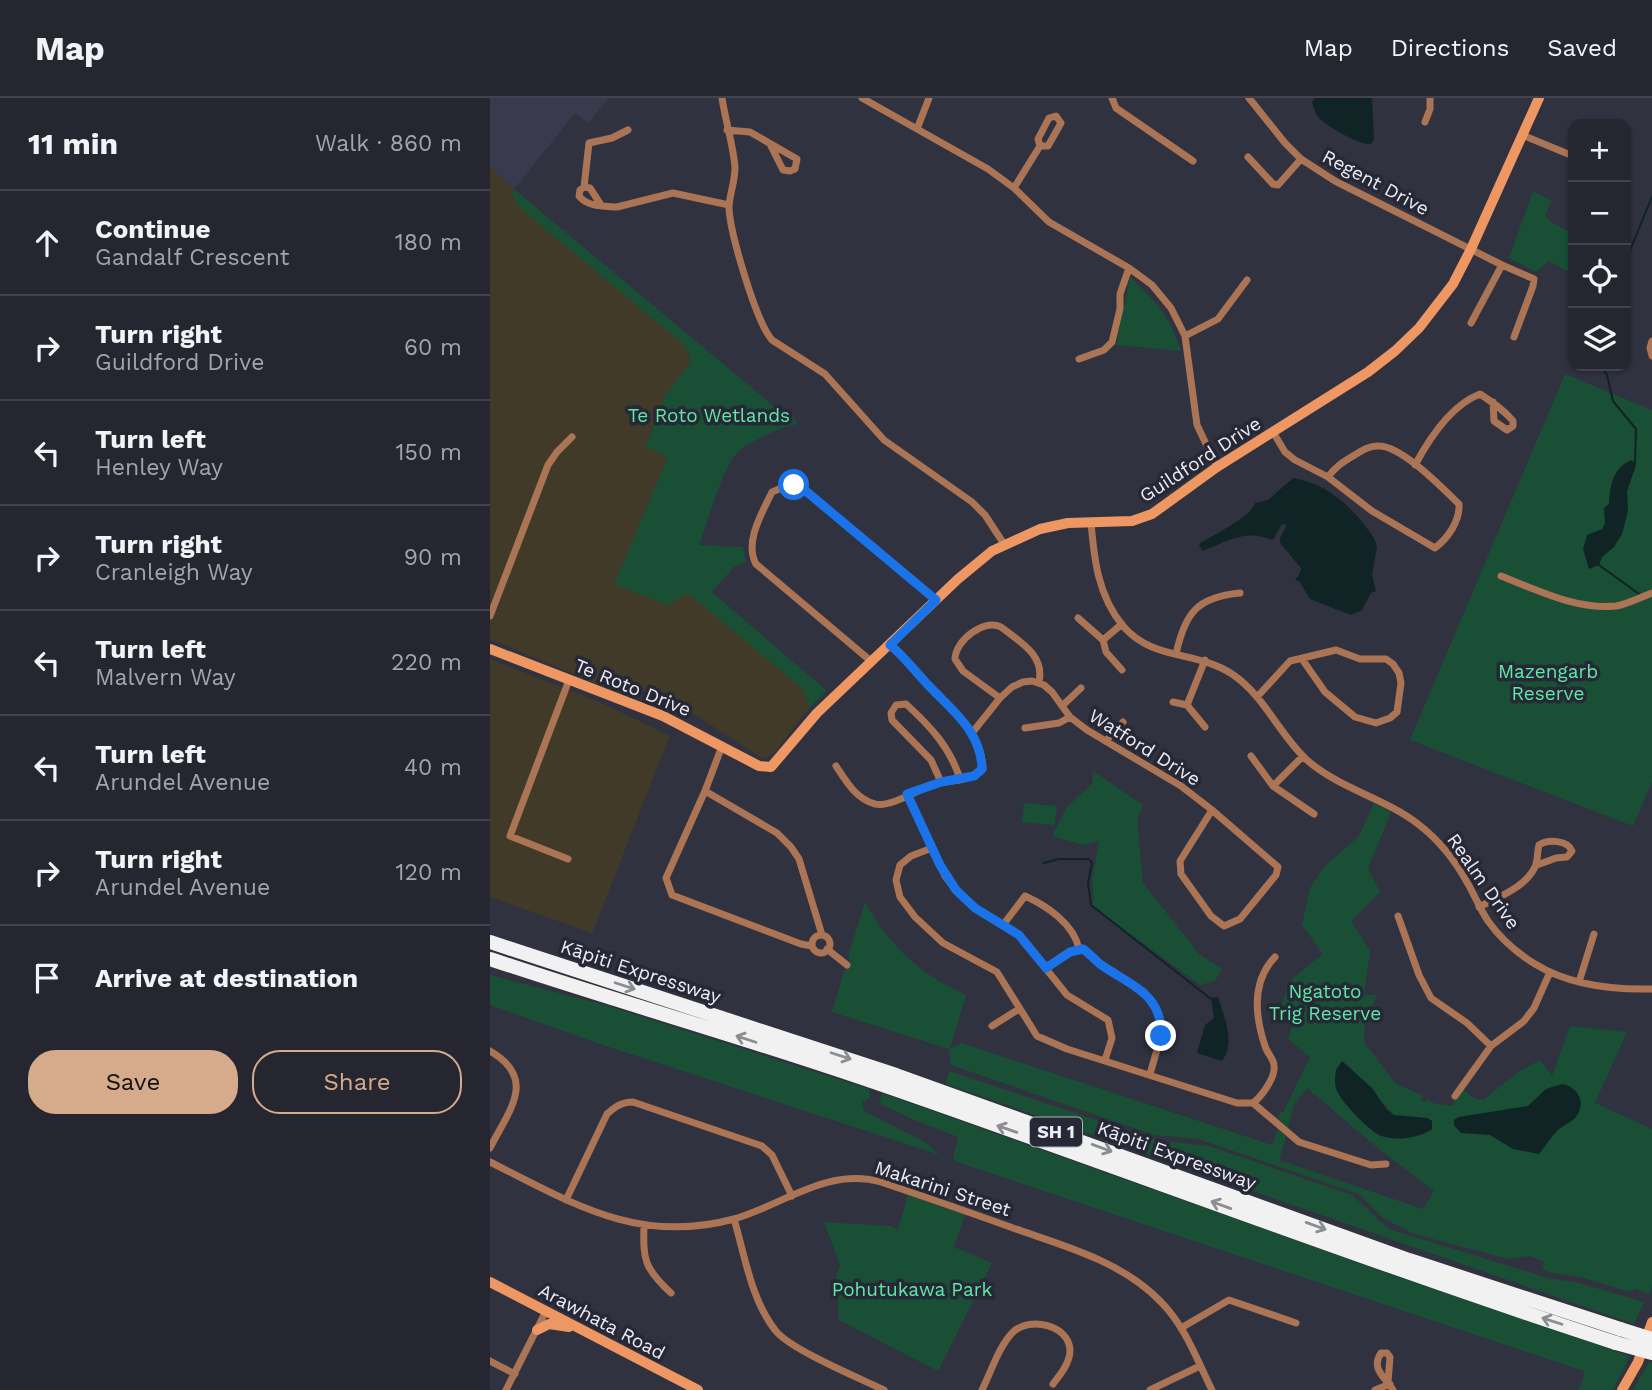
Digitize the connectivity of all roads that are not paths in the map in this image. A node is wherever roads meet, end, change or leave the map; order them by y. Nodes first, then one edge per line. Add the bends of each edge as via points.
1 (722, 98) edge
2 (862, 98) edge
3 (929, 98) edge
4 (1112, 98) edge
5 (1249, 98) edge
6 (1430, 98) edge
7 (1539, 98) edge
8 (1425, 122) dead end
9 (917, 129) junction
10 (628, 130) dead end
11 (727, 130) junction
12 (1522, 135) junction
13 (771, 146) dead end
14 (1040, 146) dead end
15 (1568, 154) edge
16 (1248, 157) dead end
17 (1301, 159) junction
18 (1193, 161) dead end
19 (584, 187) junction
20 (1014, 188) junction
21 (601, 205) junction
22 (729, 205) junction
23 (1471, 249) junction
24 (1502, 265) junction
25 (1129, 268) junction
26 (1247, 281) dead end
27 (1471, 323) dead end
28 (1185, 336) junction
29 (1514, 337) dead end
30 (1652, 341) edge
31 (1652, 356) edge
32 (1079, 359) dead end
33 (1493, 402) dead end
34 (1273, 432) junction
35 (572, 437) dead end
36 (1415, 465) junction
37 (1217, 467) junction
38 (1328, 477) junction
39 (1091, 522) junction
40 (1004, 544) junction
41 (1501, 576) dead end
42 (1240, 593) dead end
43 (1652, 593) edge
44 (936, 600) junction
45 (490, 615) edge
46 (1078, 618) dead end
47 (1122, 624) junction
48 (1103, 640) junction
49 (890, 645) junction
50 (490, 649) edge
51 (1176, 653) junction
52 (1302, 659) junction
53 (1205, 660) junction
54 (872, 662) junction
55 (1122, 670) dead end
56 (569, 680) junction
57 (1039, 682) junction
58 (1081, 688) dead end
59 (1257, 696) junction
60 (1000, 698) junction
61 (1172, 702) dead end
62 (1186, 705) junction
63 (1062, 706) junction
64 (1070, 717) junction
65 (1123, 722) dead end
66 (1205, 727) dead end
67 (1025, 729) dead end
68 (972, 733) junction
69 (1106, 741) junction
70 (722, 746) junction
71 (1251, 756) dead end
72 (1303, 756) junction
73 (759, 766) joint
74 (836, 766) dead end
75 (960, 779) junction
76 (941, 782) junction
77 (1273, 786) junction
78 (705, 791) junction
79 (907, 794) junction
80 (1212, 810) junction
81 (1314, 814) dead end
82 (932, 848) junction
83 (568, 859) dead end
84 (1537, 865) junction
85 (1479, 907) junction
86 (1398, 916) dead end
87 (1003, 925) junction
88 (1594, 934) dead end
89 (822, 935) junction
90 (490, 937) edge
91 (490, 942) edge
92 (812, 946) junction
93 (827, 949) junction
94 (1079, 949) junction
95 (1275, 957) dead end
96 (490, 959) edge
97 (847, 965) dead end
98 (490, 967) edge
99 (1046, 968) junction
100 (1550, 972) junction
101 (598, 977) junction
102 (1579, 982) junction
103 (573, 987) junction
104 (1652, 989) edge
105 (1019, 1009) junction
106 (992, 1026) dead end
107 (1491, 1046) junction
108 (490, 1051) edge
109 (1105, 1060) junction
110 (1150, 1074) junction
111 (1455, 1096) dead end
112 (1253, 1103) junction
113 (490, 1148) edge
114 (490, 1162) edge
115 (1386, 1164) dead end
116 (792, 1196) junction
117 (566, 1200) junction
118 (734, 1219) junction
119 (644, 1225) junction
120 (490, 1282) edge
121 (671, 1293) dead end
122 (546, 1311) junction
123 (1652, 1322) edge
124 (1296, 1323) dead end
125 (575, 1327) junction
126 (1181, 1328) junction
127 (537, 1330) junction
128 (1618, 1336) junction
129 (1652, 1339) edge
130 (1652, 1353) edge
131 (490, 1361) edge
132 (1200, 1366) junction
133 (515, 1374) junction
134 (1053, 1384) dead end
135 (1390, 1385) edge
136 (506, 1390) edge
137 (698, 1390) edge
138 (884, 1390) edge
139 (982, 1390) edge
140 (1150, 1390) edge
141 (1212, 1390) edge
142 (1375, 1390) edge
143 (1622, 1390) edge

1 - 11 street
2 - 9 street
3 - 9 street
4 - 18 street via 1116,108
5 - 17 street, Regent Drive
6 - 8 street
7 - 12 street, Guildford Drive
9 - 20 street
10 - 19 street via 589,143
11 - 13 street via 750,132
11 - 22 street via 735,166
12 - 15 street
12 - 23 street, Guildford Drive
14 - 20 street
16 - 17 street via 1278,185
17 - 23 street, Regent Drive via 1335,181
19 - 21 street via 590,188
19 - 21 street via 579,192 581,199
20 - 25 street via 1049,222
21 - 22 street via 617,207 673,193
22 - 40 street via 731,226 767,334 825,373 884,440 972,502
23 - 24 street, Regent Drive
23 - 34 street, Guildford Drive via 1437,307 1403,343 1368,372
24 - 27 street
24 - 29 street, Regent Drive via 1534,279
25 - 28 street via 1152,285 1171,308
25 - 32 street via 1112,342
26 - 28 street via 1218,319
28 - 37 street via 1197,425
30 - 31 street
33 - 36 street via 1480,394 1470,397 1431,435
34 - 37 street, Guildford Drive
34 - 38 street via 1285,452
35 - 45 street via 548,466
36 - 38 street via 1380,445 1349,458
36 - 38 street via 1459,504 1460,513 1435,548 1372,511
37 - 39 street, Guildford Drive via 1152,513 1132,521
39 - 40 street, Guildford Drive via 1040,529
39 - 47 street, Realm Drive via 1098,576
40 - 44 street, Guildford Drive
41 - 43 street via 1589,605 1617,606
42 - 51 street via 1213,598 1192,611
44 - 49 street, Guildford Drive
44 - 54 street via 801,487 789,485 772,492 751,541 757,564
46 - 48 street
47 - 48 street
47 - 51 street, Realm Drive via 1149,647
48 - 55 street via 1106,652
49 - 54 street, Guildford Drive
49 - 68 street
50 - 56 street, Te Roto Drive
51 - 53 street, Realm Drive
52 - 52 street via 1336,650 1360,659 1386,659 1400,677 1397,712 1376,723 1355,716 1325,692
52 - 59 street via 1287,663
53 - 59 street, Realm Drive via 1235,676
53 - 62 street
54 - 73 street, Guildford Drive via 817,713 775,764
56 - 70 street, Te Roto Drive via 663,716
56 - 83 street via 510,836
57 - 60 street via 1023,682
57 - 60 street via 1040,671 1032,653 996,624 985,625 957,648 955,659 963,671
57 - 63 street, Watford Drive via 1049,687
58 - 63 street
59 - 72 street, Realm Drive
60 - 68 street
61 - 62 street
62 - 66 street
63 - 64 street, Watford Drive
64 - 67 street
64 - 69 street, Watford Drive
65 - 69 street
68 - 75 street via 983,765 980,773
69 - 80 street, Watford Drive
70 - 73 street, Te Roto Drive
70 - 78 street
71 - 77 street
72 - 77 street
72 - 85 street, Realm Drive via 1327,776 1402,813 1432,835 1455,862
74 - 79 street via 862,798 877,805
75 - 76 street
75 - 76 street via 934,730 906,704 897,705 892,720 931,760
76 - 79 street
77 - 81 street
78 - 89 street via 791,847 799,859
78 - 92 street via 666,878 672,895
79 - 82 street
80 - 80 street, Watford Drive via 1278,867 1240,919 1224,926 1211,916 1179,868
82 - 87 street via 956,890
82 - 105 street via 900,865 896,880 900,897 943,943 997,972
84 - 84 street via 1539,845 1544,842 1571,847 1567,857
84 - 85 street via 1515,889
85 - 100 street, Realm Drive via 1504,940
86 - 107 street via 1431,998
87 - 94 street via 1025,896 1051,909 1076,938
87 - 99 street via 1019,935
88 - 102 street
89 - 92 street via 814,938
89 - 93 street via 829,941
90 - 101 highway
91 - 101 highway, Kāpiti Expressway / SH 1
92 - 93 street via 818,952
93 - 97 street
94 - 99 street
94 - 110 street via 1149,996 1161,1030
95 - 112 street via 1256,1000 1274,1071
96 - 103 highway, Kāpiti Expressway / SH 1
98 - 103 highway
99 - 109 street via 1067,995 1108,1020 1111,1038
100 - 102 street, Realm Drive
100 - 107 street via 1524,1021
101 -> 128 highway, Kāpiti Expressway / SH 1 via 896,1074
102 - 104 street, Realm Drive
128 -> 103 highway, Kāpiti Expressway / SH 1 via 1404,1271 891,1087
105 - 106 street
105 - 109 street via 1037,1036
107 - 111 street
108 - 113 street via 513,1069 516,1085 512,1105
109 - 110 street
110 - 112 street via 1237,1103
112 - 115 street via 1299,1142 1374,1166
114 - 117 street, Makarini Street
116 - 117 street via 776,1160 762,1146 626,1102 607,1114
116 - 118 street, Makarini Street
116 - 126 street, Makarini Street via 840,1179 871,1179 892,1185 1114,1267 1152,1292
117 - 119 street, Makarini Street via 599,1215
118 - 119 street, Makarini Street via 683,1226
118 - 138 street via 756,1297 775,1330 795,1346
119 - 121 street via 643,1254 653,1277
120 - 122 street, Arawhata Road
122 - 125 street, Arawhata Road
122 - 127 street
123 - 143 street
124 - 126 street via 1229,1300
125 - 127 street via 549,1324
125 - 137 street, Arawhata Road
126 - 132 street, Makarini Street
127 - 133 street
128 - 129 highway, Kāpiti Expressway / SH 1, bridge
128 - 130 highway, Kāpiti Expressway / SH 1, bridge
131 - 133 street
132 - 140 street
132 - 141 street, Makarini Street
133 - 136 street
134 - 139 street via 1067,1363 1070,1348 1059,1331 1035,1324 1019,1327 1012,1334
135 - 142 street

